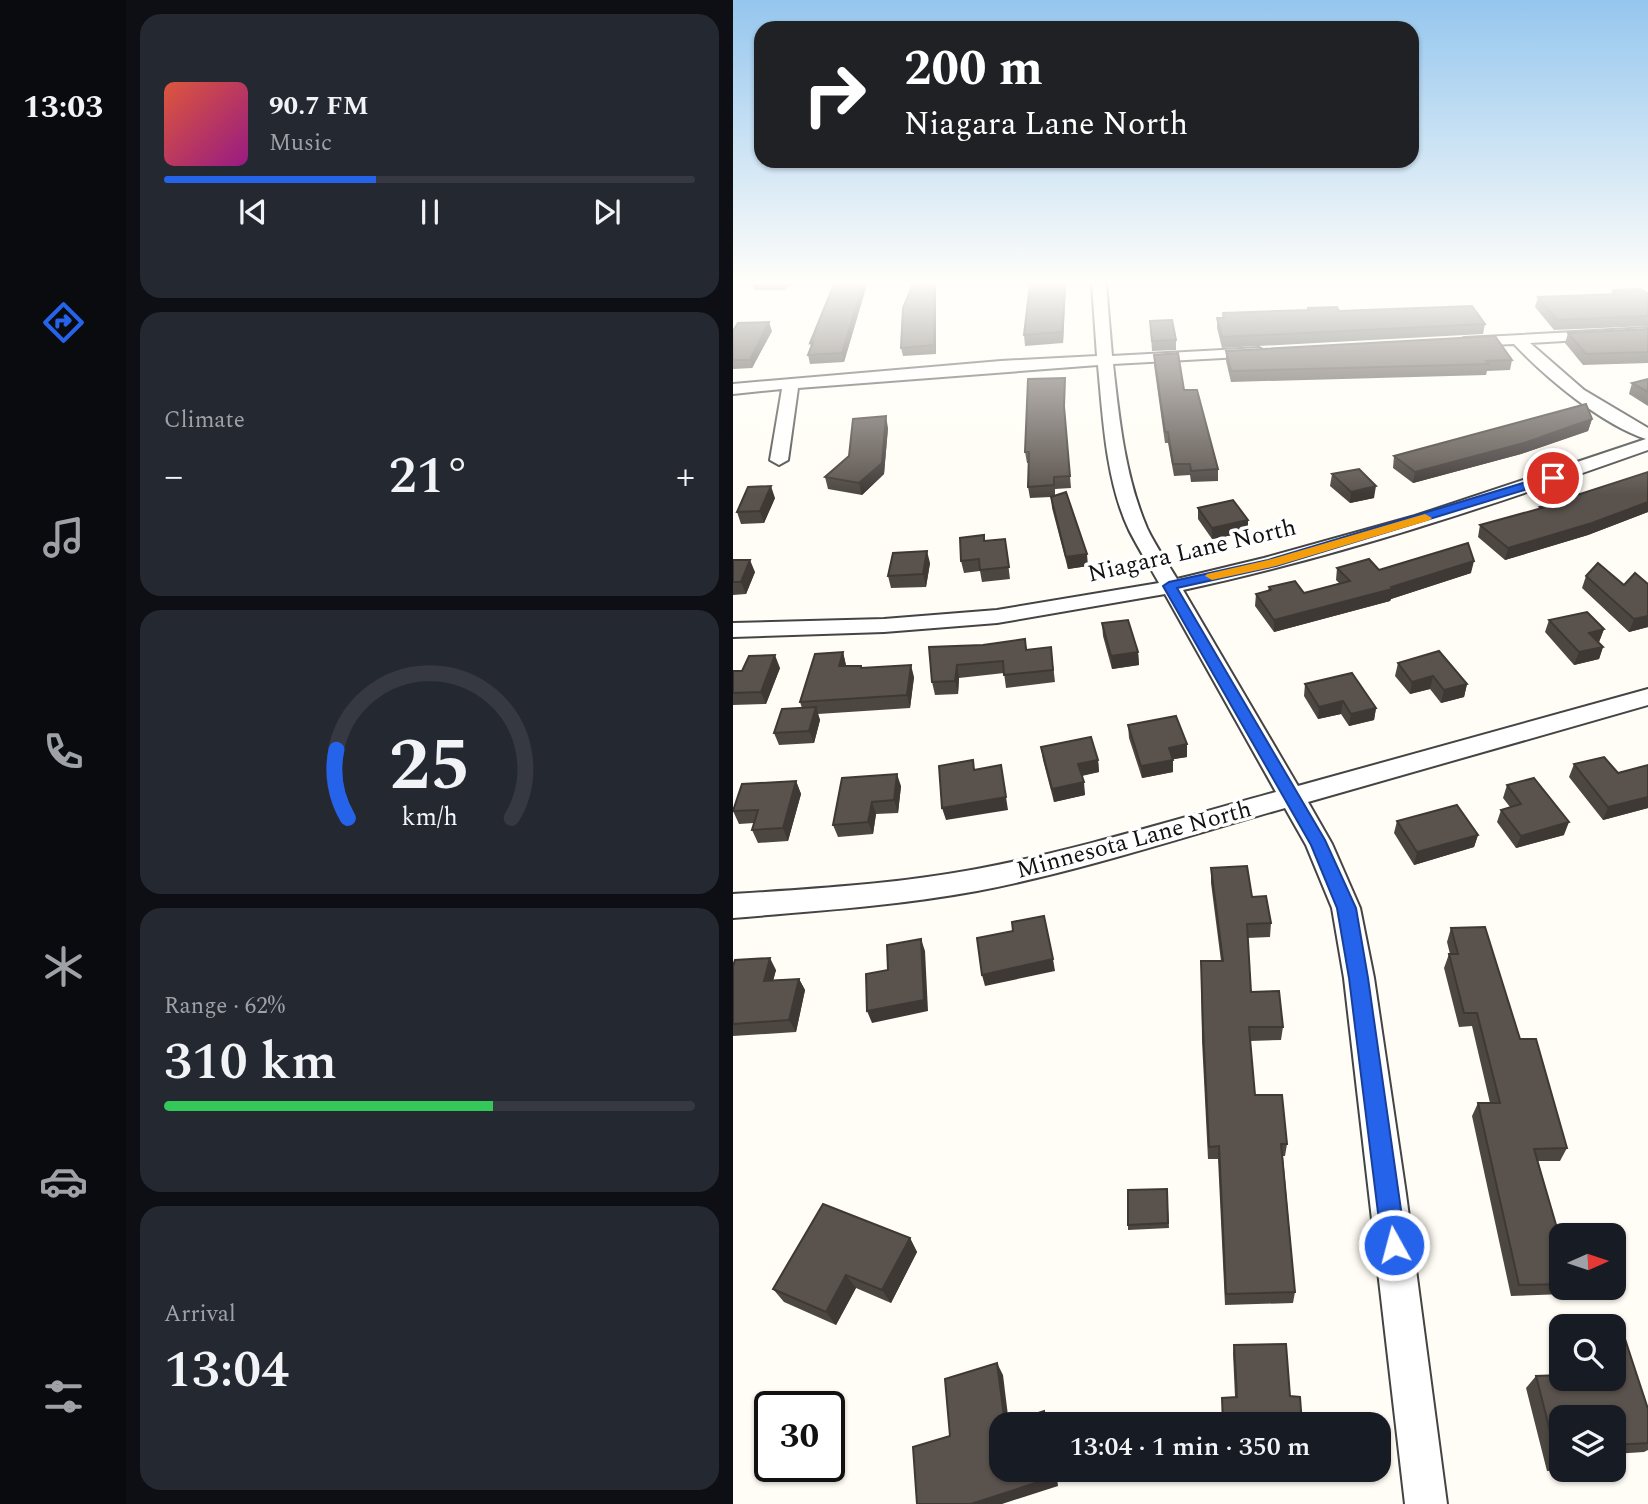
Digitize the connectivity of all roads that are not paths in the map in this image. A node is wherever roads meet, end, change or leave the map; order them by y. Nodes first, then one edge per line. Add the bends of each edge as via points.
1 (1105, 354) edge
2 (1227, 354) edge
3 (1532, 354) edge
4 (1105, 360) junction
5 (791, 384) junction
6 (733, 390) edge
7 (1648, 435) edge
8 (1648, 444) edge
9 (779, 460) dead end
10 (1169, 586) junction
11 (733, 630) edge
12 (1648, 697) edge
13 (1294, 798) junction
14 (733, 906) edge
15 (1426, 1504) edge

1 - 4 street
2 - 4 street
3 - 7 street via 1574,391
4 - 5 street
4 - 10 street via 1125,496
5 - 6 street
5 - 9 street
8 - 10 street, Niagara Lane North via 1339,544
10 - 11 street, Niagara Lane North via 979,618
10 - 13 street
12 - 13 street, Minnesota Lane North
13 - 14 street, Minnesota Lane North via 976,880 854,897
13 - 15 street via 1346,908

